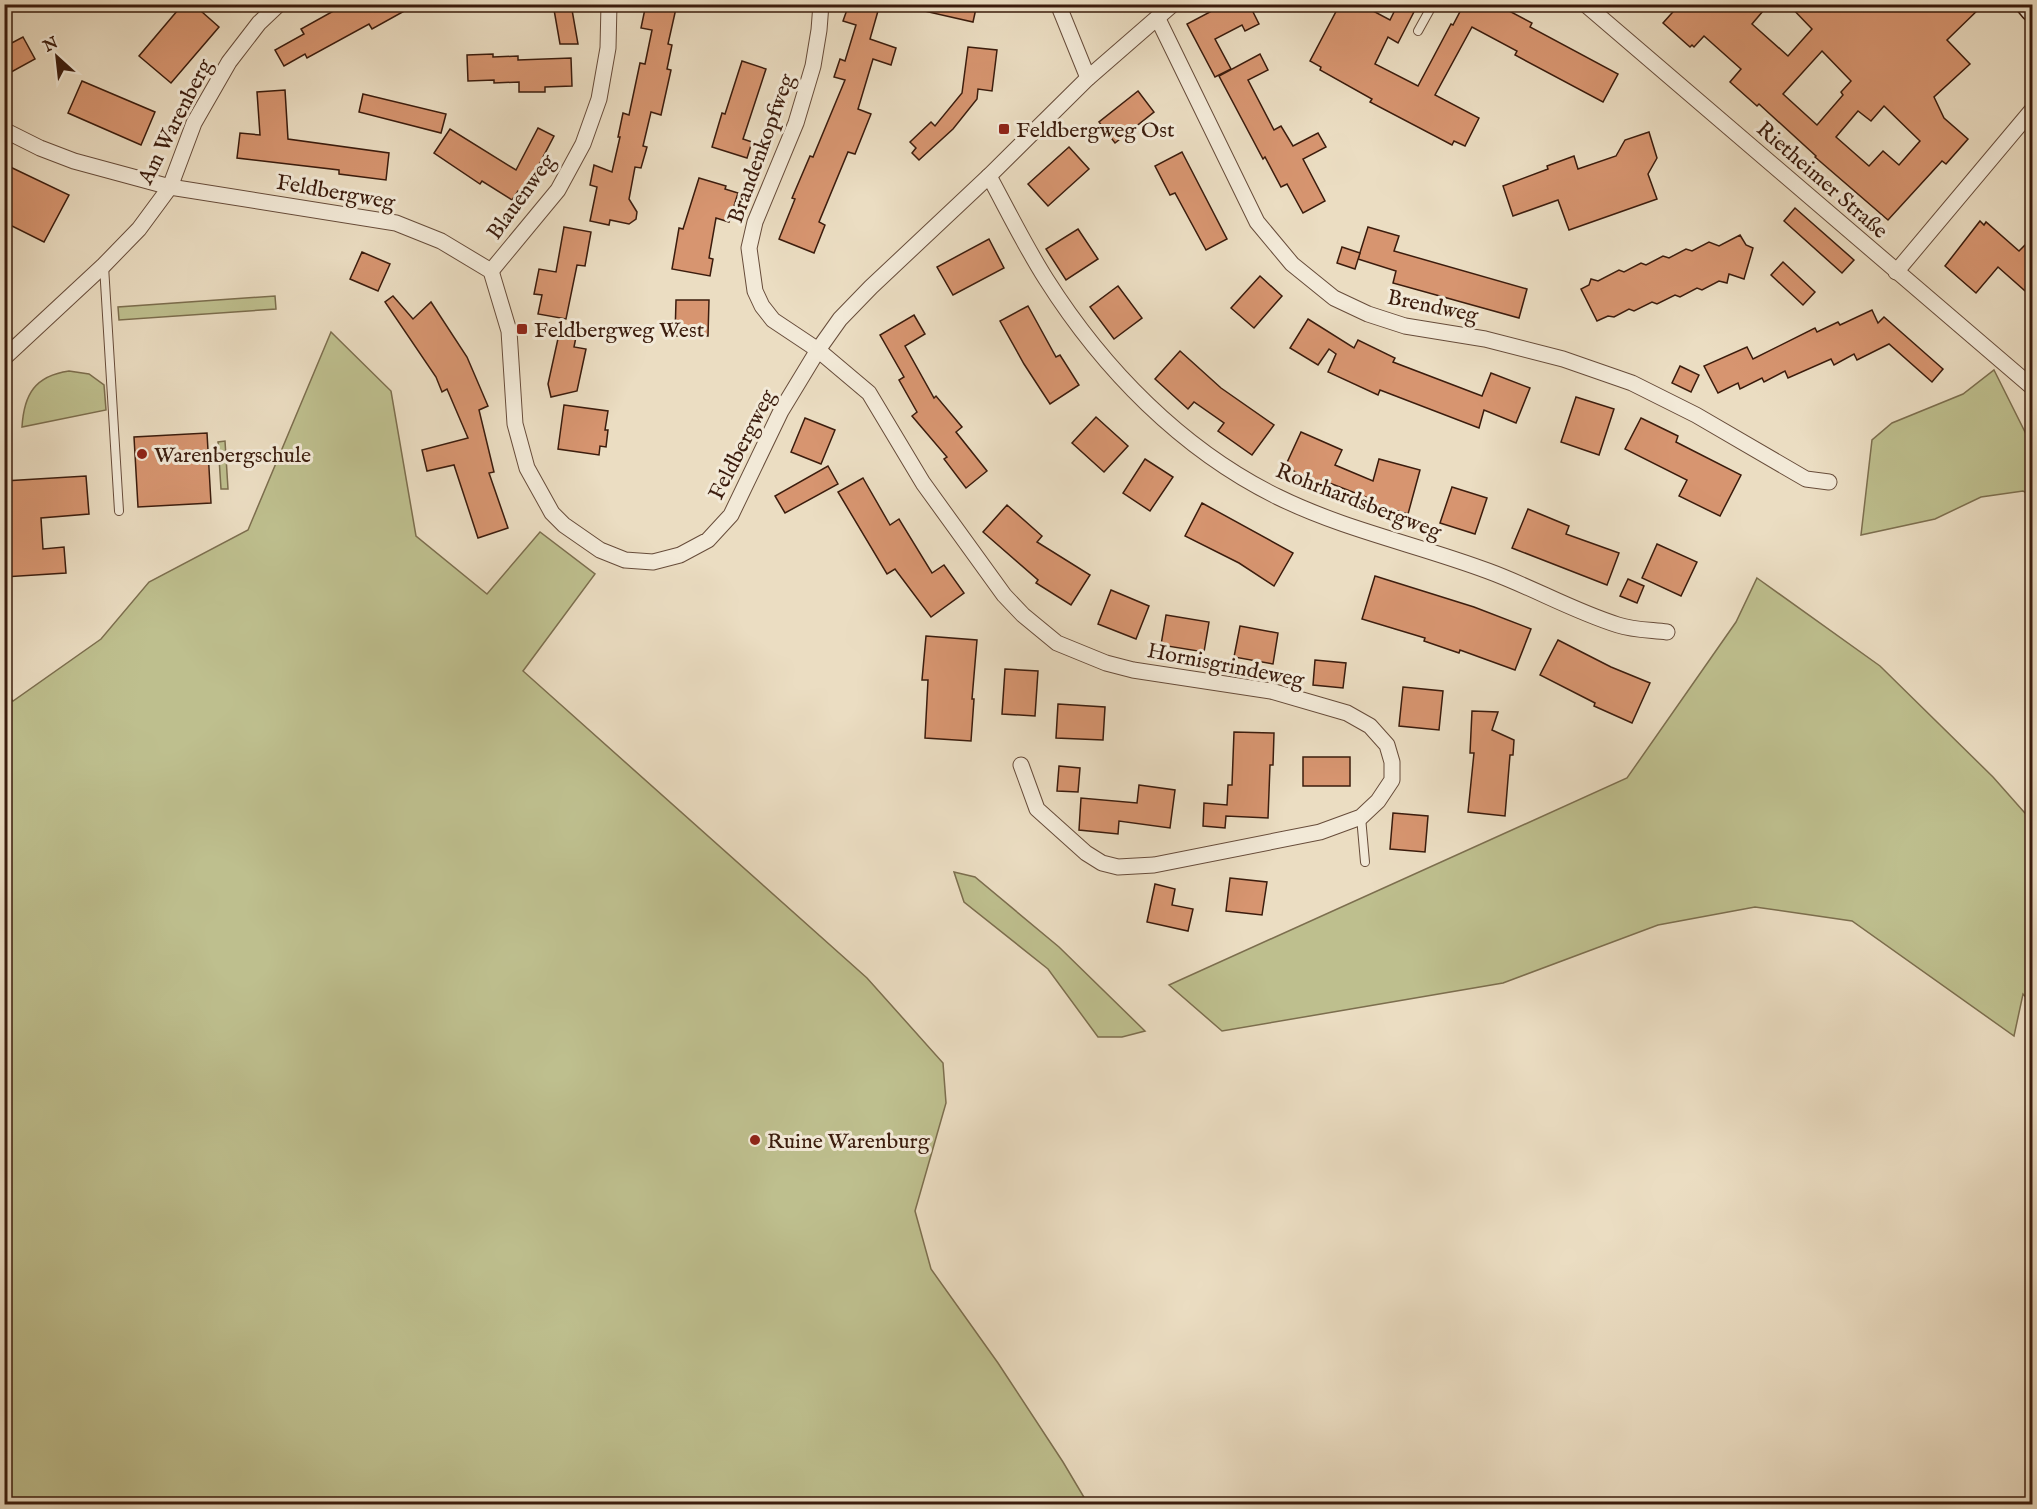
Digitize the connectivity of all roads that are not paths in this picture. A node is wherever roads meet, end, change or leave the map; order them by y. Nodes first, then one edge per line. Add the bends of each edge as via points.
1 (279, 4) edge
2 (609, 4) edge
3 (821, 4) edge
4 (1058, 4) edge
5 (1173, 4) edge
6 (1433, 4) edge
7 (1585, 4) edge
8 (2027, 4) edge
9 (2032, 10) edge
10 (1158, 19) junction
11 (1418, 31) dead end
12 (1088, 78) junction
13 (2032, 110) edge
14 (4, 130) edge
15 (990, 176) junction
16 (170, 187) junction
17 (104, 265) junction
18 (491, 271) junction
19 (1896, 272) junction
20 (818, 350) junction
21 (4, 358) edge
22 (2032, 387) edge
23 (1828, 482) dead end
24 (119, 511) dead end
25 (1667, 632) dead end
26 (1021, 765) dead end
27 (1361, 818) junction
28 (1365, 862) dead end

1 - 16 street, Am Warenberg via 259,23 230,62 194,123
2 - 18 street, Blauenweg via 608,48 601,89 583,144 558,190
3 - 20 street, Brandenkopfweg via 813,66 749,248 755,291 762,306 773,320
4 - 12 street
5 - 10 street, Feldbergweg
6 - 11 lane
7 - 19 street, Rietheimer Straße
8 - 9 street
10 - 12 street, Feldbergweg
10 - 23 street, Brendweg via 1257,222 1292,264 1334,298 1405,326 1485,339 1563,359 1632,383 1806,479
12 - 15 street, Feldbergweg
13 - 19 street
14 - 16 street, Feldbergweg via 74,161
15 - 20 street, Feldbergweg via 871,287 840,319
15 - 25 street, Rohrhardsbergweg via 1046,279 1082,331 1170,426 1223,464 1278,497 1335,520 1488,571 1620,626
16 - 17 street, Am Warenberg via 139,229
16 - 18 street, Feldbergweg via 396,223 441,241
17 - 21 street, Am Warenberg
17 - 24 lane
18 - 20 street, Feldbergweg via 509,331 515,424 526,468 540,496 564,525 600,550 625,560 653,562 680,555 708,540 731,515 781,411
19 - 22 street, Rietheimer Straße
20 - 27 street, Hornisgrindeweg via 869,393 922,483 1004,595 1058,643 1133,670 1271,691 1347,713 1370,726 1387,745 1392,780
26 - 27 street, Hornisgrindeweg via 1037,809 1086,853 1118,867 1154,865 1320,832
27 - 28 lane

